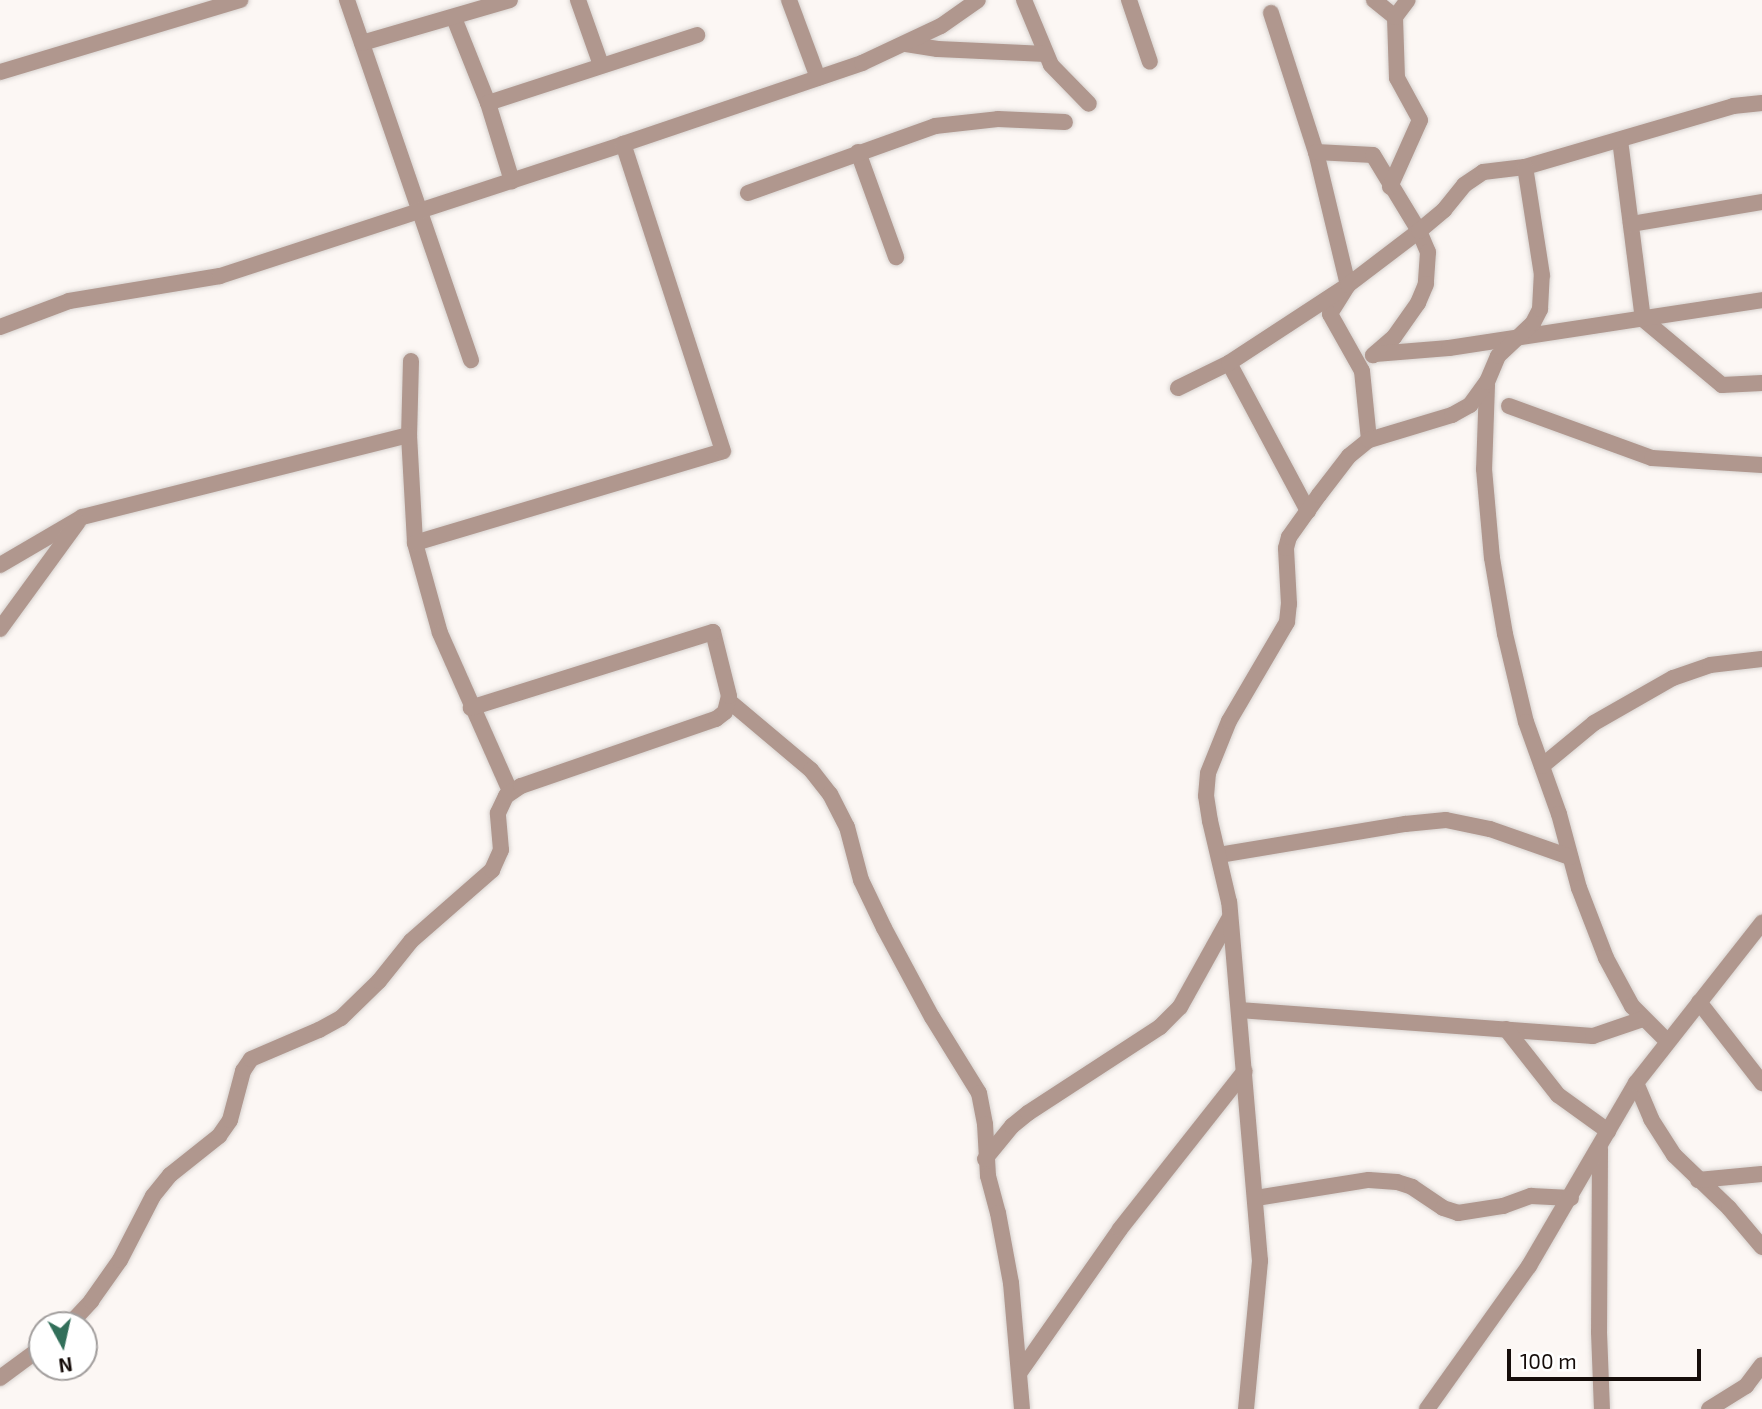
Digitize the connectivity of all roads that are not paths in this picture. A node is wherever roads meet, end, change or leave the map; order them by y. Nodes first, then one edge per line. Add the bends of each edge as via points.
1 (240, 0) edge
2 (347, 0) edge
3 (510, 0) edge
4 (578, 0) edge
5 (789, 0) edge
6 (978, 0) edge
7 (1024, 0) edge
8 (1129, 0) edge
9 (1374, 0) edge
10 (1408, 0) edge
11 (1271, 13) dead end
12 (1395, 17) junction
13 (454, 18) junction
14 (697, 35) dead end
15 (362, 43) junction
16 (906, 44) junction
17 (1045, 54) junction
18 (1150, 62) dead end
19 (601, 65) junction
20 (0, 72) edge
21 (818, 78) junction
22 (488, 103) junction
23 (1762, 103) edge
24 (1089, 104) dead end
25 (1065, 122) dead end
26 (1620, 140) junction
27 (622, 144) junction
28 (858, 152) junction
29 (1316, 152) junction
30 (1525, 167) junction
31 (512, 180) junction
32 (1390, 187) junction
33 (748, 193) dead end
34 (1762, 202) edge
35 (418, 211) junction
36 (1631, 223) junction
37 (1419, 231) junction
38 (896, 257) dead end
39 (1348, 285) junction
40 (1762, 300) edge
41 (1643, 319) junction
42 (0, 327) edge
43 (1520, 335) junction
44 (1375, 354) junction
45 (471, 360) dead end
46 (411, 361) dead end
47 (1228, 363) junction
48 (1360, 365) junction
49 (1487, 382) junction
50 (1762, 383) edge
51 (1178, 388) dead end
52 (1509, 406) dead end
53 (409, 435) junction
54 (1369, 440) junction
55 (1762, 466) edge
56 (1308, 511) junction
57 (82, 517) junction
58 (415, 543) junction
59 (0, 565) edge
60 (0, 629) edge
61 (1762, 659) edge
62 (729, 701) junction
63 (471, 708) junction
64 (1542, 766) junction
65 (510, 791) junction
66 (1219, 855) junction
67 (1570, 857) junction
68 (1229, 919) junction
69 (1762, 923) edge
70 (1699, 1002) junction
71 (1239, 1010) junction
72 (1643, 1019) junction
73 (1506, 1029) junction
74 (1667, 1041) junction
75 (1244, 1071) junction
76 (1636, 1083) junction
77 (1762, 1083) edge
78 (1604, 1138) junction
79 (985, 1159) junction
80 (1762, 1174) edge
81 (1698, 1180) junction
82 (1256, 1198) junction
83 (1571, 1198) junction
84 (1762, 1247) edge
85 (82, 1311) edge
86 (28, 1357) edge
87 (1762, 1365) edge
88 (1020, 1372) junction
89 (0, 1378) edge
90 (1022, 1409) edge
91 (1247, 1409) edge
92 (1427, 1409) edge
93 (1602, 1409) edge
94 (1709, 1409) edge

1 - 20 street
2 - 15 street
3 - 13 street
4 - 19 street
5 - 21 street
6 - 16 street
7 - 17 street
8 - 18 street
9 - 12 street
10 - 12 street
11 - 29 street
12 - 32 street via 1397,78 1420,120
13 - 15 street
13 - 22 street
14 - 19 street
15 - 35 street
16 - 17 street
16 - 21 street
17 - 24 street
19 - 22 street
21 - 27 street
22 - 31 street
23 - 26 street via 1733,106
25 - 28 street via 965,121 935,126
26 - 30 street
26 - 36 street
27 - 31 street
27 - 58 street via 723,451
28 - 33 street
28 - 38 street
29 - 32 street via 1373,155
29 - 39 street
30 - 37 street via 1483,172
30 - 43 street via 1542,292 1533,323
31 - 35 street
32 - 37 street
34 - 36 street
35 - 42 street via 220,276 69,300
35 - 45 street
36 - 41 street
37 - 39 street
37 - 44 street via 1428,252 1426,284 1407,321
39 - 47 street
39 - 48 street via 1330,314
40 - 41 street
41 - 43 street
41 - 50 street via 1722,385
43 - 44 street via 1448,348
43 - 49 street via 1498,356
44 - 48 street
46 - 53 street
47 - 51 street
47 - 56 street
48 - 54 street
49 - 54 street via 1463,411
49 - 64 street via 1484,469 1492,558 1526,722
52 - 55 street via 1652,458
53 - 57 street
53 - 58 street
54 - 56 street via 1349,456
56 - 66 street via 1286,548 1287,622 1229,721 1208,773 1206,796
57 - 59 street
57 - 60 street
58 - 63 street via 440,633
61 - 64 street via 1710,665 1673,678 1594,723
62 - 63 street via 713,632
62 - 65 street via 716,719
62 - 79 street via 793,754 830,794 884,928 979,1093
63 - 65 street
64 - 67 street
65 - 85 street via 499,806 501,850 492,870 411,941 341,1018 251,1059 243,1071 230,1120 219,1136 170,1175 153,1196 120,1260
66 - 67 street via 1446,820 1490,829
66 - 68 street via 1230,902
67 - 72 street via 1606,958
68 - 71 street
68 - 79 street via 1180,1007 1160,1027 1028,1113
69 - 70 street
70 - 74 street
70 - 77 street
71 - 73 street
71 - 75 street
72 - 73 street via 1593,1036
72 - 74 street
73 - 78 street via 1558,1095
74 - 76 street
75 - 82 street
75 - 88 street via 1121,1229
76 - 78 street
76 - 81 street via 1651,1119 1674,1155
78 - 83 street
78 - 93 street via 1599,1332
79 - 88 street via 1004,1242
80 - 81 street
81 - 84 street
82 - 83 street via 1369,1180 1412,1187 1458,1213 1531,1196
82 - 91 street via 1260,1261
83 - 92 street
86 - 89 street
87 - 94 street via 1746,1386
88 - 90 street

